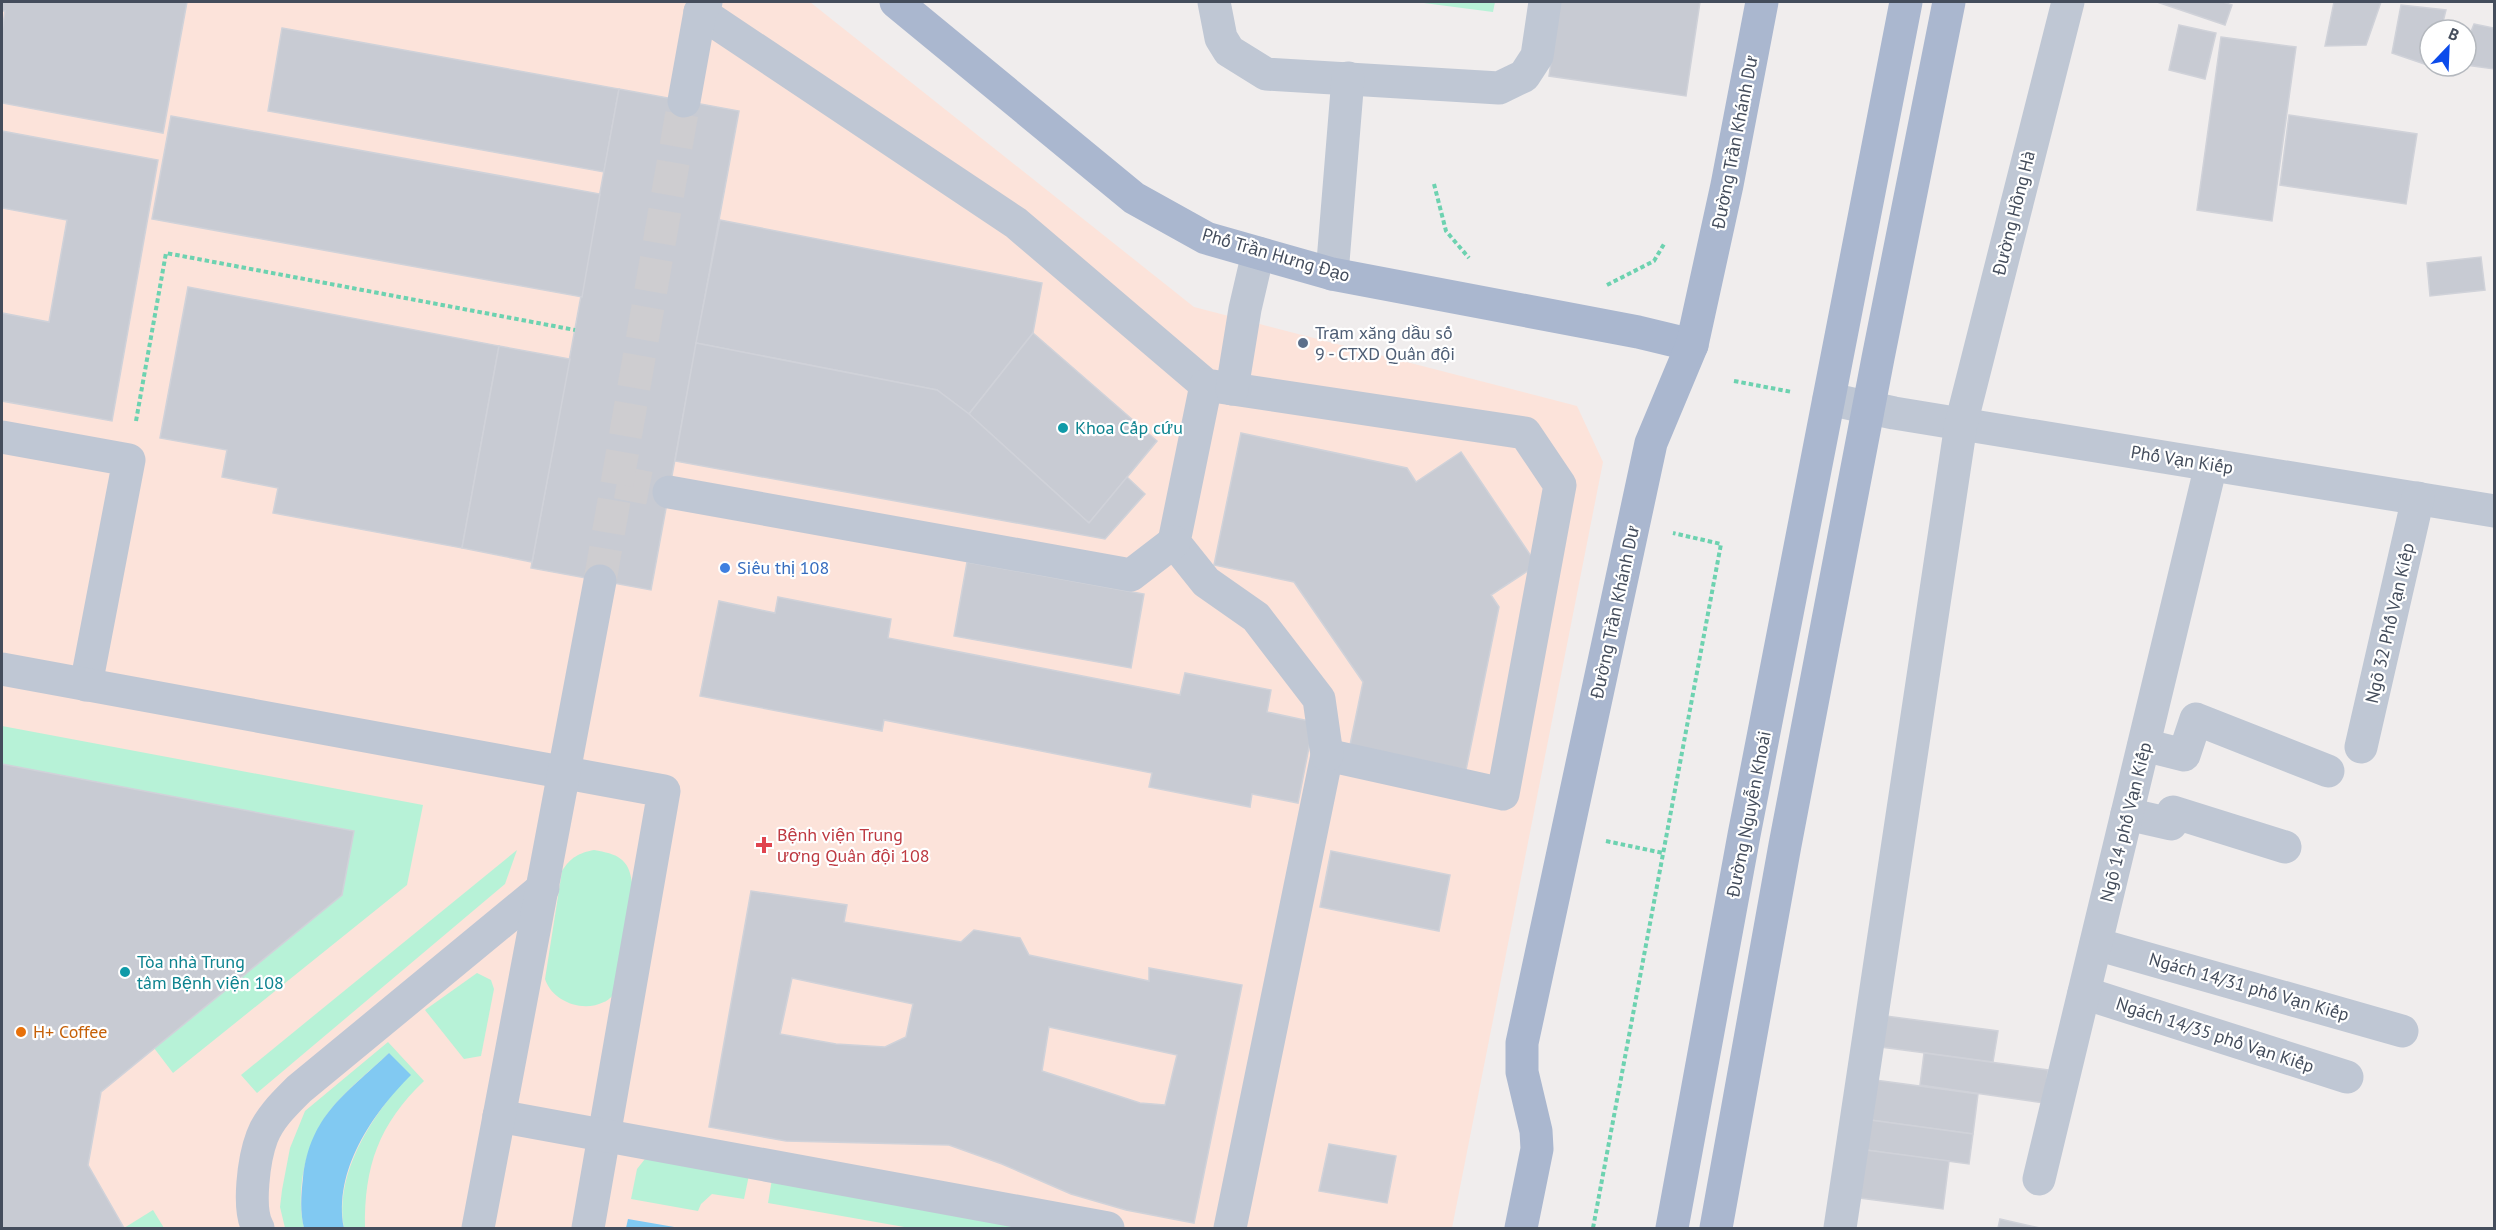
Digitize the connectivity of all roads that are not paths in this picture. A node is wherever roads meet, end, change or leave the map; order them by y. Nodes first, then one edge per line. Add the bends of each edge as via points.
1 (896, 2) edge
2 (1214, 2) edge
3 (1545, 2) edge
4 (1762, 2) edge
5 (1906, 2) edge
6 (1949, 2) edge
7 (2068, 2) edge
8 (703, 7) edge
9 (1348, 78) junction
10 (684, 101) tunnel mouth
11 (1258, 253) junction
12 (1332, 274) junction
13 (1692, 345) junction
14 (1219, 387) junction
15 (1829, 399) junction
16 (1869, 408) junction
17 (1961, 424) junction
18 (2, 437) edge
19 (2211, 465) junction
20 (669, 492) tunnel mouth
21 (2418, 498) junction
22 (2494, 511) edge
23 (1174, 542) junction
24 (600, 581) tunnel mouth
25 (2, 669) edge
26 (86, 685) junction
27 (2144, 745) junction
28 (2361, 747) dead end
29 (1327, 755) junction
30 (2328, 771) dead end
31 (565, 773) junction
32 (2127, 814) junction
33 (2286, 847) dead end
34 (543, 888) junction
35 (2096, 944) junction
36 (2084, 993) junction
37 (2402, 1031) dead end
38 (2347, 1077) dead end
39 (499, 1116) junction
40 (604, 1135) junction
41 (2039, 1179) dead end
42 (258, 1228) edge
43 (478, 1228) edge
44 (588, 1228) edge
45 (1108, 1228) edge
46 (1230, 1228) edge
47 (1521, 1228) edge
48 (1672, 1228) edge
49 (1716, 1228) edge
50 (1840, 1228) edge

1 - 11 main road, Phố Trần Hưng Đạo via 1134,198 1206,238
2 - 9 street via 1221,38 1229,51 1266,74
3 - 9 street via 1538,56 1524,76 1499,88
4 - 13 main road, Đường Trần Khánh Dư
5 - 15 main road
6 - 16 main road
7 - 17 street, Đường Hồng Hà
8 - 10 street
8 - 14 street via 1016,223
9 - 12 street
11 - 12 main road, Phố Trần Hưng Đạo
11 - 14 street via 1245,309
12 - 13 main road, Phố Trần Hưng Đạo
13 - 47 main road, Đường Trần Khánh Dư via 1651,443 1522,1043 1522,1072 1537,1149
14 - 23 street
14 - 29 street via 1525,433 1560,485 1503,794
15 - 16 street, Phố Vạn Kiếp
15 - 48 main road, Đường Nguyễn Khoái
16 - 17 street, Phố Vạn Kiếp
16 - 49 main road
17 - 19 street, Phố Vạn Kiếp
17 - 50 street
18 - 26 street via 129,460
19 - 21 street, Phố Vạn Kiếp
19 - 27 street, Ngõ 14 phố Vạn Kiếp
20 - 23 street via 1131,575
21 - 22 street, Phố Vạn Kiếp
21 - 28 street, Ngõ 32 Phố Vạn Kiếp
23 - 29 street via 1206,582 1256,617 1319,699
24 - 31 street
25 - 26 street
26 - 31 street
27 - 30 street via 2184,755 2196,719
27 - 32 street, Ngõ 14 phố Vạn Kiếp
29 - 46 street
31 - 34 street
31 - 40 street via 664,791
32 - 33 street via 2171,824 2173,812
32 - 35 street, Ngõ 14 phố Vạn Kiếp
34 - 39 street
34 - 42 street via 299,1089 276,1114 262,1137 251,1197 253,1221
35 - 36 street, Ngõ 14 phố Vạn Kiếp
35 - 37 street, Ngách 14/31 phố Vạn Kiếp
36 - 38 street, Ngách 14/35 phố Vạn Kiếp
36 - 41 street, Ngõ 14 phố Vạn Kiếp
39 - 40 street
39 - 43 street
40 - 44 street
40 - 45 street

